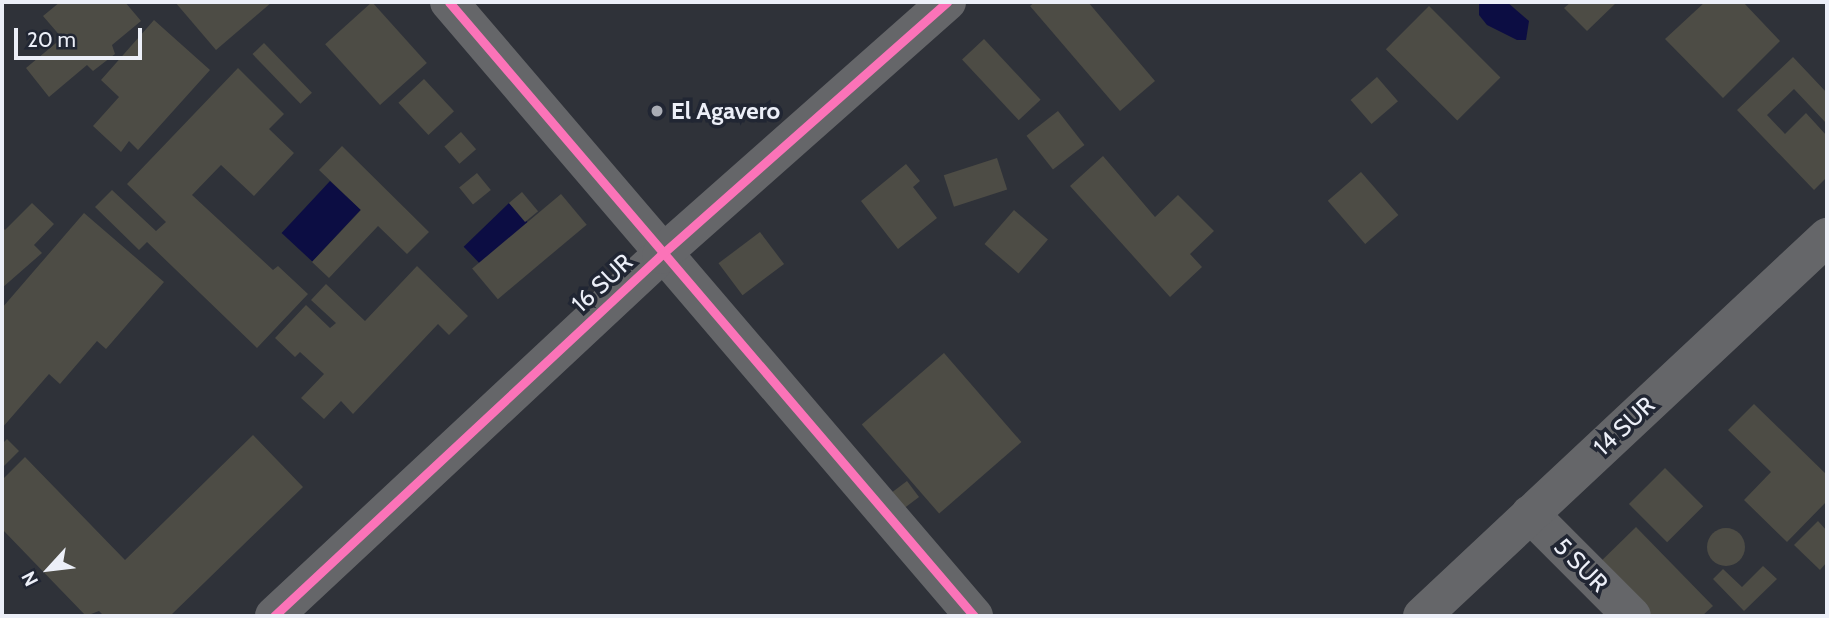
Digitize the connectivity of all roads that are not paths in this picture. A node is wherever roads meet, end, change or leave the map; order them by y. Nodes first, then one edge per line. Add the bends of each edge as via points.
1 (449, 2) edge
2 (947, 2) edge
3 (1827, 237) edge
4 (661, 255) junction
5 (1530, 514) junction
6 (274, 616) edge
7 (974, 616) edge
8 (1422, 616) edge
9 (1632, 616) edge

1 - 4 street
2 - 4 street, 16 SUR
3 - 5 street, 14 SUR
4 - 6 street, 16 SUR
4 - 7 street
5 - 8 street, 14 SUR
5 - 9 street, 5 SUR

